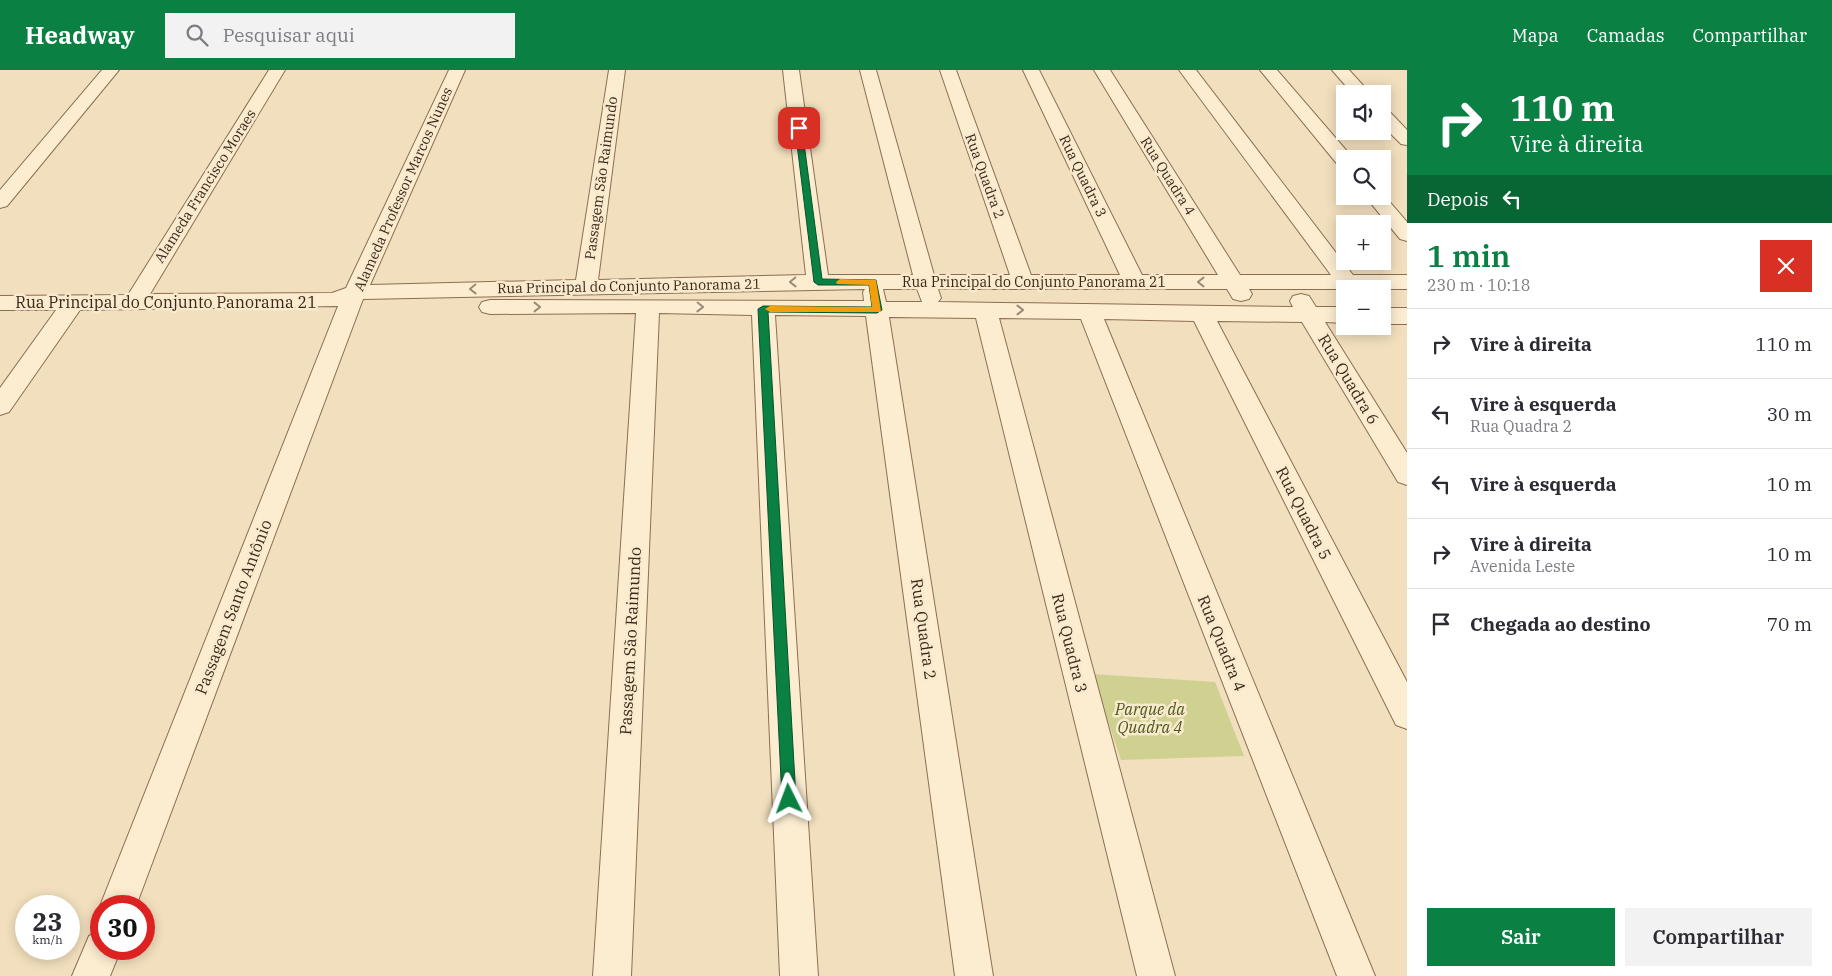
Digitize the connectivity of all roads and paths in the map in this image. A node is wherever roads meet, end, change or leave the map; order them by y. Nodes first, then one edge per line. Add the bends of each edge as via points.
1 (111, 70) edge
2 (277, 70) edge
3 (457, 70) edge
4 (617, 70) edge
5 (791, 70) edge
6 (868, 70) edge
7 (948, 70) edge
8 (1031, 70) edge
9 (1102, 70) edge
10 (1187, 70) edge
11 (1268, 70) edge
12 (1340, 70) edge
13 (1354, 85) edge
14 (1391, 123) edge
15 (1407, 140) edge
16 (1336, 150) edge
17 (0, 202) edge
18 (1386, 205) edge
19 (1400, 217) edge
20 (1407, 235) edge
21 (1346, 280) edge
22 (818, 282) junction
23 (925, 282) junction
24 (1023, 282) junction
25 (1135, 282) junction
26 (1234, 282) junction
27 (1391, 282) edge
28 (1407, 282) edge
29 (1291, 283) junction
30 (1336, 283) edge
31 (586, 286) junction
32 (875, 296) junction
33 (346, 300) junction
34 (0, 303) edge
35 (73, 303) junction
36 (134, 303) junction
37 (648, 306) junction
38 (763, 309) junction
39 (934, 309) junction
40 (985, 310) junction
41 (1089, 310) junction
42 (1201, 312) junction
43 (1253, 313) junction
44 (1309, 314) junction
45 (1336, 315) edge
46 (1391, 316) edge
47 (1407, 316) edge
48 (0, 406) edge
49 (1407, 475) edge
50 (1407, 714) edge
51 (122, 895) edge
52 (98, 960) edge
53 (91, 976) edge
54 (612, 976) edge
55 (799, 976) edge
56 (974, 976) edge
57 (1156, 976) edge
58 (1356, 976) edge

1 - 17 street
2 - 36 street, Alameda Francisco Moraes
3 - 33 street, Alameda Professor Marcos Nunes
4 - 31 street, Passagem São Raimundo
5 - 22 street
6 - 23 street
7 - 24 street, Rua Quadra 2
8 - 25 street, Rua Quadra 3
9 - 26 street, Rua Quadra 4
10 - 21 street
11 - 16 street
12 - 13 street
14 - 15 street
18 - 19 street
19 - 20 street
22 -> 31 street, Rua Principal do Conjunto Panorama 21
22 - 32 street, Rua Principal do Conjunto Panorama 21
23 - 24 street, Rua Principal do Conjunto Panorama 21
23 - 32 street, Rua Principal do Conjunto Panorama 21
23 - 39 street
24 - 25 street, Rua Principal do Conjunto Panorama 21
26 -> 25 street, Rua Principal do Conjunto Panorama 21
26 - 29 street, Rua Principal do Conjunto Panorama 21
26 - 43 street
27 - 28 street, Rua Principal do Conjunto Panorama 21
29 - 30 street, Rua Principal do Conjunto Panorama 21
29 - 44 street, Rua Quadra 6
31 -> 33 street, Rua Principal do Conjunto Panorama 21
32 - 38 street, Rua Principal do Conjunto Panorama 21
32 - 39 street, Rua Principal do Conjunto Panorama 21
32 - 56 street, Rua Quadra 2
33 - 36 street, Rua Principal do Conjunto Panorama 21
33 -> 37 street, Rua Principal do Conjunto Panorama 21
33 - 51 street, Passagem Santo Antônio
34 - 35 street, Rua Principal do Conjunto Panorama 21
35 - 36 street, Rua Principal do Conjunto Panorama 21
35 - 48 street
37 -> 38 street, Rua Principal do Conjunto Panorama 21
37 - 54 street, Passagem São Raimundo
38 - 55 street
39 - 40 street, Rua Principal do Conjunto Panorama 21
40 -> 41 street, Rua Principal do Conjunto Panorama 21
40 - 57 street, Rua Quadra 3
41 - 42 street, Rua Principal do Conjunto Panorama 21
41 - 58 street, Rua Quadra 4
42 - 43 street, Rua Principal do Conjunto Panorama 21
42 - 50 street, Rua Quadra 5
43 - 44 street, Rua Principal do Conjunto Panorama 21
44 - 45 street, Rua Principal do Conjunto Panorama 21
44 - 49 street, Rua Quadra 6
46 - 47 street
52 - 53 street

